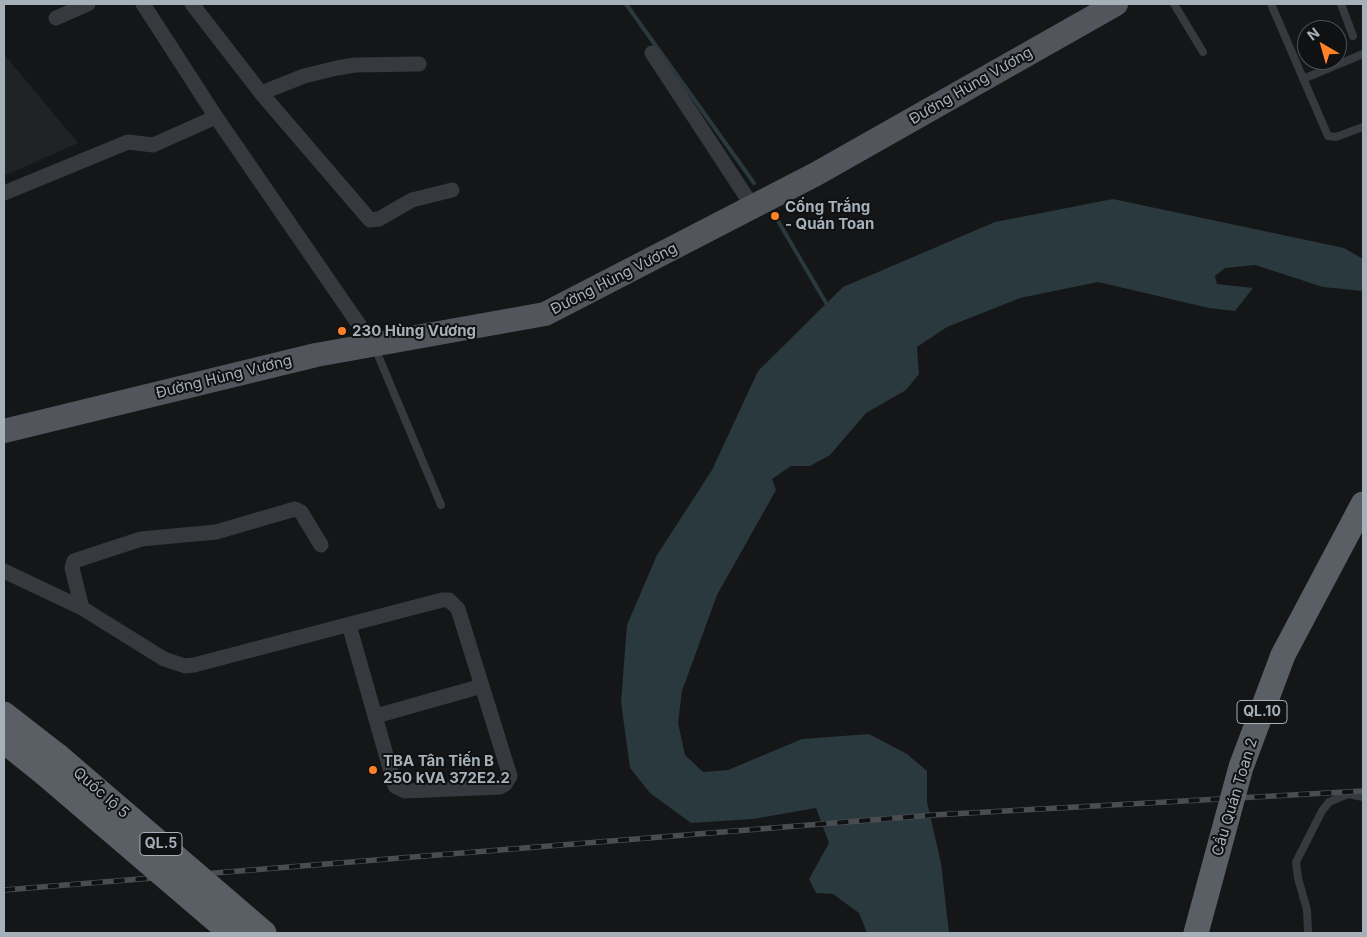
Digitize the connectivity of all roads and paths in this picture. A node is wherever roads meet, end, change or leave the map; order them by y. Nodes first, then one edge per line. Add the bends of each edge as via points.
1 (88, 4) edge
2 (143, 4) edge
3 (192, 4) edge
4 (1116, 4) edge
5 (1174, 4) edge
6 (1271, 4) edge
7 (1341, 4) edge
8 (56, 18) dead end
9 (1354, 36) dead end
10 (1203, 52) dead end
11 (652, 53) dead end
12 (1363, 54) edge
13 (419, 64) dead end
14 (1303, 79) junction
15 (261, 93) junction
16 (216, 117) junction
17 (1363, 127) edge
18 (452, 190) dead end
19 (4, 193) edge
20 (753, 207) junction
21 (373, 346) junction
22 (4, 431) edge
23 (1363, 504) edge
24 (441, 505) dead end
25 (1363, 535) edge
26 (321, 545) dead end
27 (4, 571) edge
28 (82, 608) junction
29 (349, 625) junction
30 (482, 686) junction
31 (4, 714) edge
32 (376, 716) junction
33 (4, 741) edge
34 (51, 764) junction
35 (1363, 797) edge
36 (231, 933) edge
37 (264, 933) edge
38 (1196, 933) edge
39 (1214, 933) edge
40 (1308, 933) edge

1 - 8 street
2 - 16 street
3 - 15 street
4 - 20 main road, Đường Hùng Vương
5 - 10 lane
6 - 14 lane
7 - 9 lane
11 - 20 street
12 - 14 lane
13 - 15 street via 337,68 304,76
14 - 17 lane via 1328,136 1336,137
15 - 18 street via 370,220 379,220 412,200
16 - 19 street via 149,146 128,142
16 - 21 street
20 - 21 main road, Đường Hùng Vương via 545,314
21 - 22 main road, Đường Hùng Vương via 316,355
21 - 24 lane
23 - 38 highway, Cầu Quán Toan 2 / QL.10, bridge via 1280,664 1241,767
25 - 39 highway, Cầu Quán Toan 2 / QL.10 via 1293,669 1256,766
26 - 28 street via 295,508 216,532 141,539 74,561 72,568
27 - 28 street
28 - 29 street via 164,660 185,666
29 - 30 street via 449,600 458,609
29 - 32 street
30 - 32 street
30 - 32 street via 510,776 500,786 400,789 393,780
31 - 34 highway, Quốc lộ 5 / QL.5
33 - 34 highway, Quốc lộ 5 / QL.5
34 - 36 highway, Quốc lộ 5 / QL.5, bridge
34 - 37 highway, Quốc lộ 5 / QL.5, bridge
35 - 40 lane via 1348,794 1329,802 1296,862 1307,910

